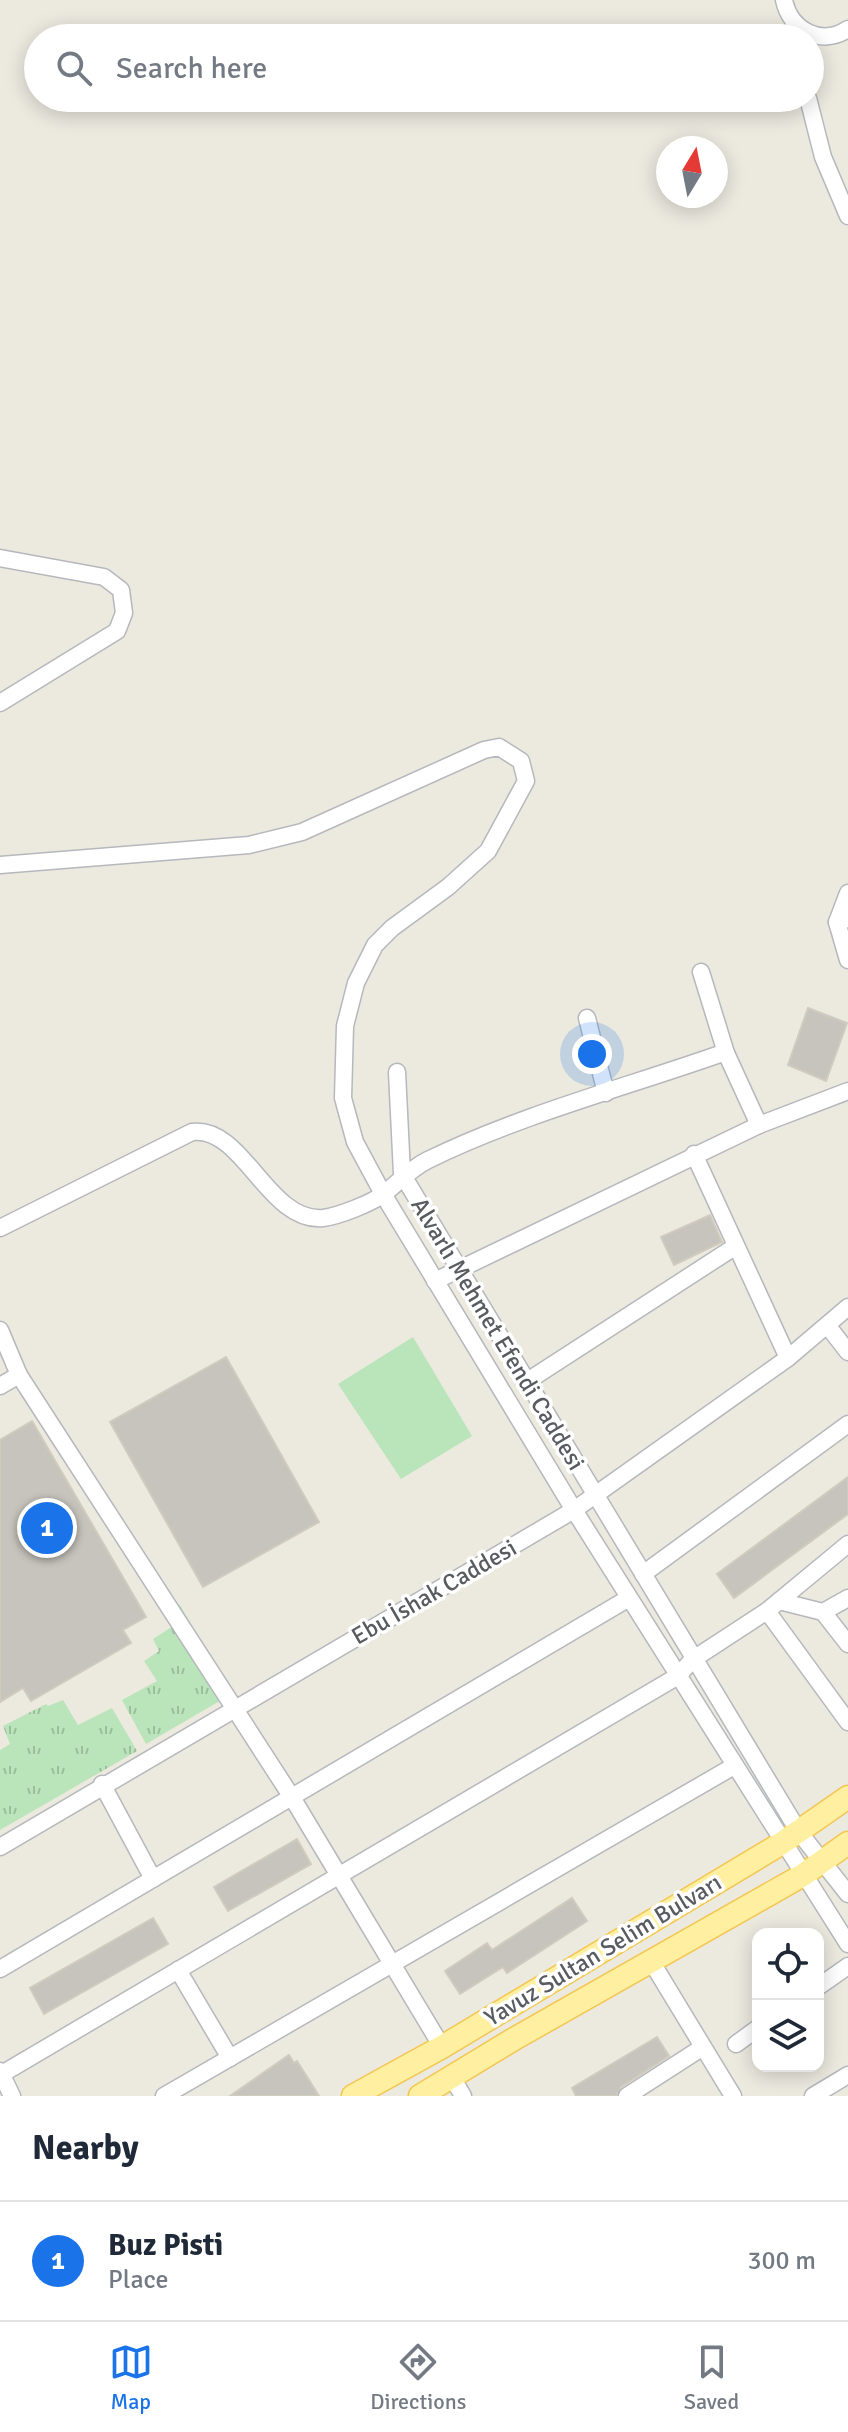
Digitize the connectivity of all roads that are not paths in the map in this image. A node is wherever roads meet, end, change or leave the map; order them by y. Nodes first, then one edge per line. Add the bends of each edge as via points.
1 (784, 0) edge
2 (792, 24) edge
3 (848, 29) edge
4 (824, 37) edge
5 (812, 112) edge
6 (848, 216) edge
7 (0, 558) edge
8 (0, 703) edge
9 (0, 865) edge
10 (848, 893) edge
11 (843, 920) edge
12 (848, 960) edge
13 (701, 972) dead end
14 (587, 1018) dead end
15 (726, 1053) junction
16 (397, 1072) dead end
17 (848, 1091) edge
18 (606, 1093) junction
19 (759, 1125) junction
20 (694, 1154) junction
21 (402, 1174) junction
22 (383, 1194) junction
23 (0, 1228) edge
24 (736, 1246) junction
25 (457, 1269) junction
26 (435, 1281) junction
27 (848, 1307) edge
28 (827, 1325) junction
29 (0, 1330) edge
30 (848, 1352) edge
31 (788, 1358) junction
32 (19, 1375) junction
33 (526, 1382) junction
34 (0, 1386) edge
35 (848, 1424) edge
36 (594, 1494) junction
37 (574, 1510) junction
38 (848, 1544) edge
39 (643, 1574) junction
40 (629, 1598) junction
41 (848, 1598) edge
42 (773, 1606) junction
43 (823, 1612) junction
44 (848, 1644) edge
45 (692, 1660) junction
46 (678, 1676) junction
47 (235, 1709) junction
48 (848, 1722) edge
49 (734, 1766) junction
50 (102, 1784) junction
51 (848, 1797) edge
52 (293, 1799) junction
53 (790, 1837) junction
54 (848, 1843) edge
55 (0, 1847) edge
56 (824, 1861) junction
57 (803, 1875) junction
58 (336, 1876) junction
59 (153, 1879) junction
60 (848, 1894) edge
61 (848, 1944) edge
62 (651, 1961) junction
63 (391, 1966) junction
64 (848, 1966) edge
65 (0, 1969) edge
66 (178, 1970) junction
67 (824, 1983) edge
68 (752, 2032) edge
69 (736, 2044) dead end
70 (442, 2047) junction
71 (703, 2047) junction
72 (230, 2058) junction
73 (0, 2074) edge
74 (848, 2075) edge
75 (458, 2086) edge
76 (12, 2096) edge
77 (164, 2096) edge
78 (353, 2096) edge
79 (420, 2096) edge
80 (627, 2096) edge
81 (733, 2096) edge
82 (813, 2096) edge

1 - 2 street
3 - 4 street
5 - 6 street via 823,157
7 - 8 street via 104,577 121,590 124,613 117,631
9 - 22 street via 249,845 302,832 484,750 499,747 521,761 526,781 488,851 392,928 375,945 356,983 345,1026 343,1098 355,1142
10 - 11 street
11 - 12 street
13 - 15 street
14 - 18 street
15 - 18 street, Alvarlı Mehmet Efendi Caddesi
15 - 19 street
16 - 21 street
17 - 19 street
18 - 21 street, Alvarlı Mehmet Efendi Caddesi
19 - 20 street
20 - 24 street
20 - 25 street
21 - 22 street
21 - 25 street, Alvarlı Mehmet Efendi Caddesi
22 - 23 street via 324,1218 308,1217 260,1180 218,1134 205,1130
22 - 26 street
24 - 31 street
24 - 33 street
25 - 26 street
25 - 33 street, Alvarlı Mehmet Efendi Caddesi
26 - 37 street
27 - 28 street, Ebu İshak Caddesi
28 - 30 street
28 - 31 street, Ebu İshak Caddesi
29 - 32 street
31 - 36 street, Ebu İshak Caddesi
32 - 34 street
32 - 47 street
33 - 36 street, Alvarlı Mehmet Efendi Caddesi
35 - 39 street
36 - 37 street, Ebu İshak Caddesi
36 - 39 street, Alvarlı Mehmet Efendi Caddesi
37 - 40 street
37 - 47 street, Ebu İshak Caddesi
38 - 42 street
39 - 45 street, Alvarlı Mehmet Efendi Caddesi
40 - 46 street
40 - 52 street
41 - 43 street
42 - 43 street
42 - 45 street
42 - 48 street
43 - 44 street
45 - 46 street
45 - 53 street, Alvarlı Mehmet Efendi Caddesi
46 - 49 street
46 - 58 street
47 - 50 street, Ebu İshak Caddesi
47 - 52 street
49 - 53 street
49 - 63 street
50 - 55 street, Ebu İshak Caddesi
50 - 59 street
51 - 53 main road, Yavuz Sultan Selim Bulvarı
52 - 58 street
52 - 59 street
53 - 56 street, Alvarlı Mehmet Efendi Caddesi
53 - 57 street
53 - 70 main road, Yavuz Sultan Selim Bulvarı
54 - 56 main road, Yavuz Sultan Selim Bulvarı
56 - 57 main road, Yavuz Sultan Selim Bulvarı
56 - 60 street, Alvarlı Mehmet Efendi Caddesi
57 - 61 street
57 - 62 main road, Yavuz Sultan Selim Bulvarı
58 - 63 street
58 - 66 street
59 - 65 street
62 - 71 street
62 - 75 main road, Yavuz Sultan Selim Bulvarı
63 - 70 street
63 - 72 street
64 - 67 street
66 - 72 street
66 - 73 street
68 - 69 street
70 - 78 main road, Yavuz Sultan Selim Bulvarı
71 - 80 street
71 - 81 street
72 - 77 street
73 - 76 street
74 - 82 street
75 - 79 main road, Yavuz Sultan Selim Bulvarı

